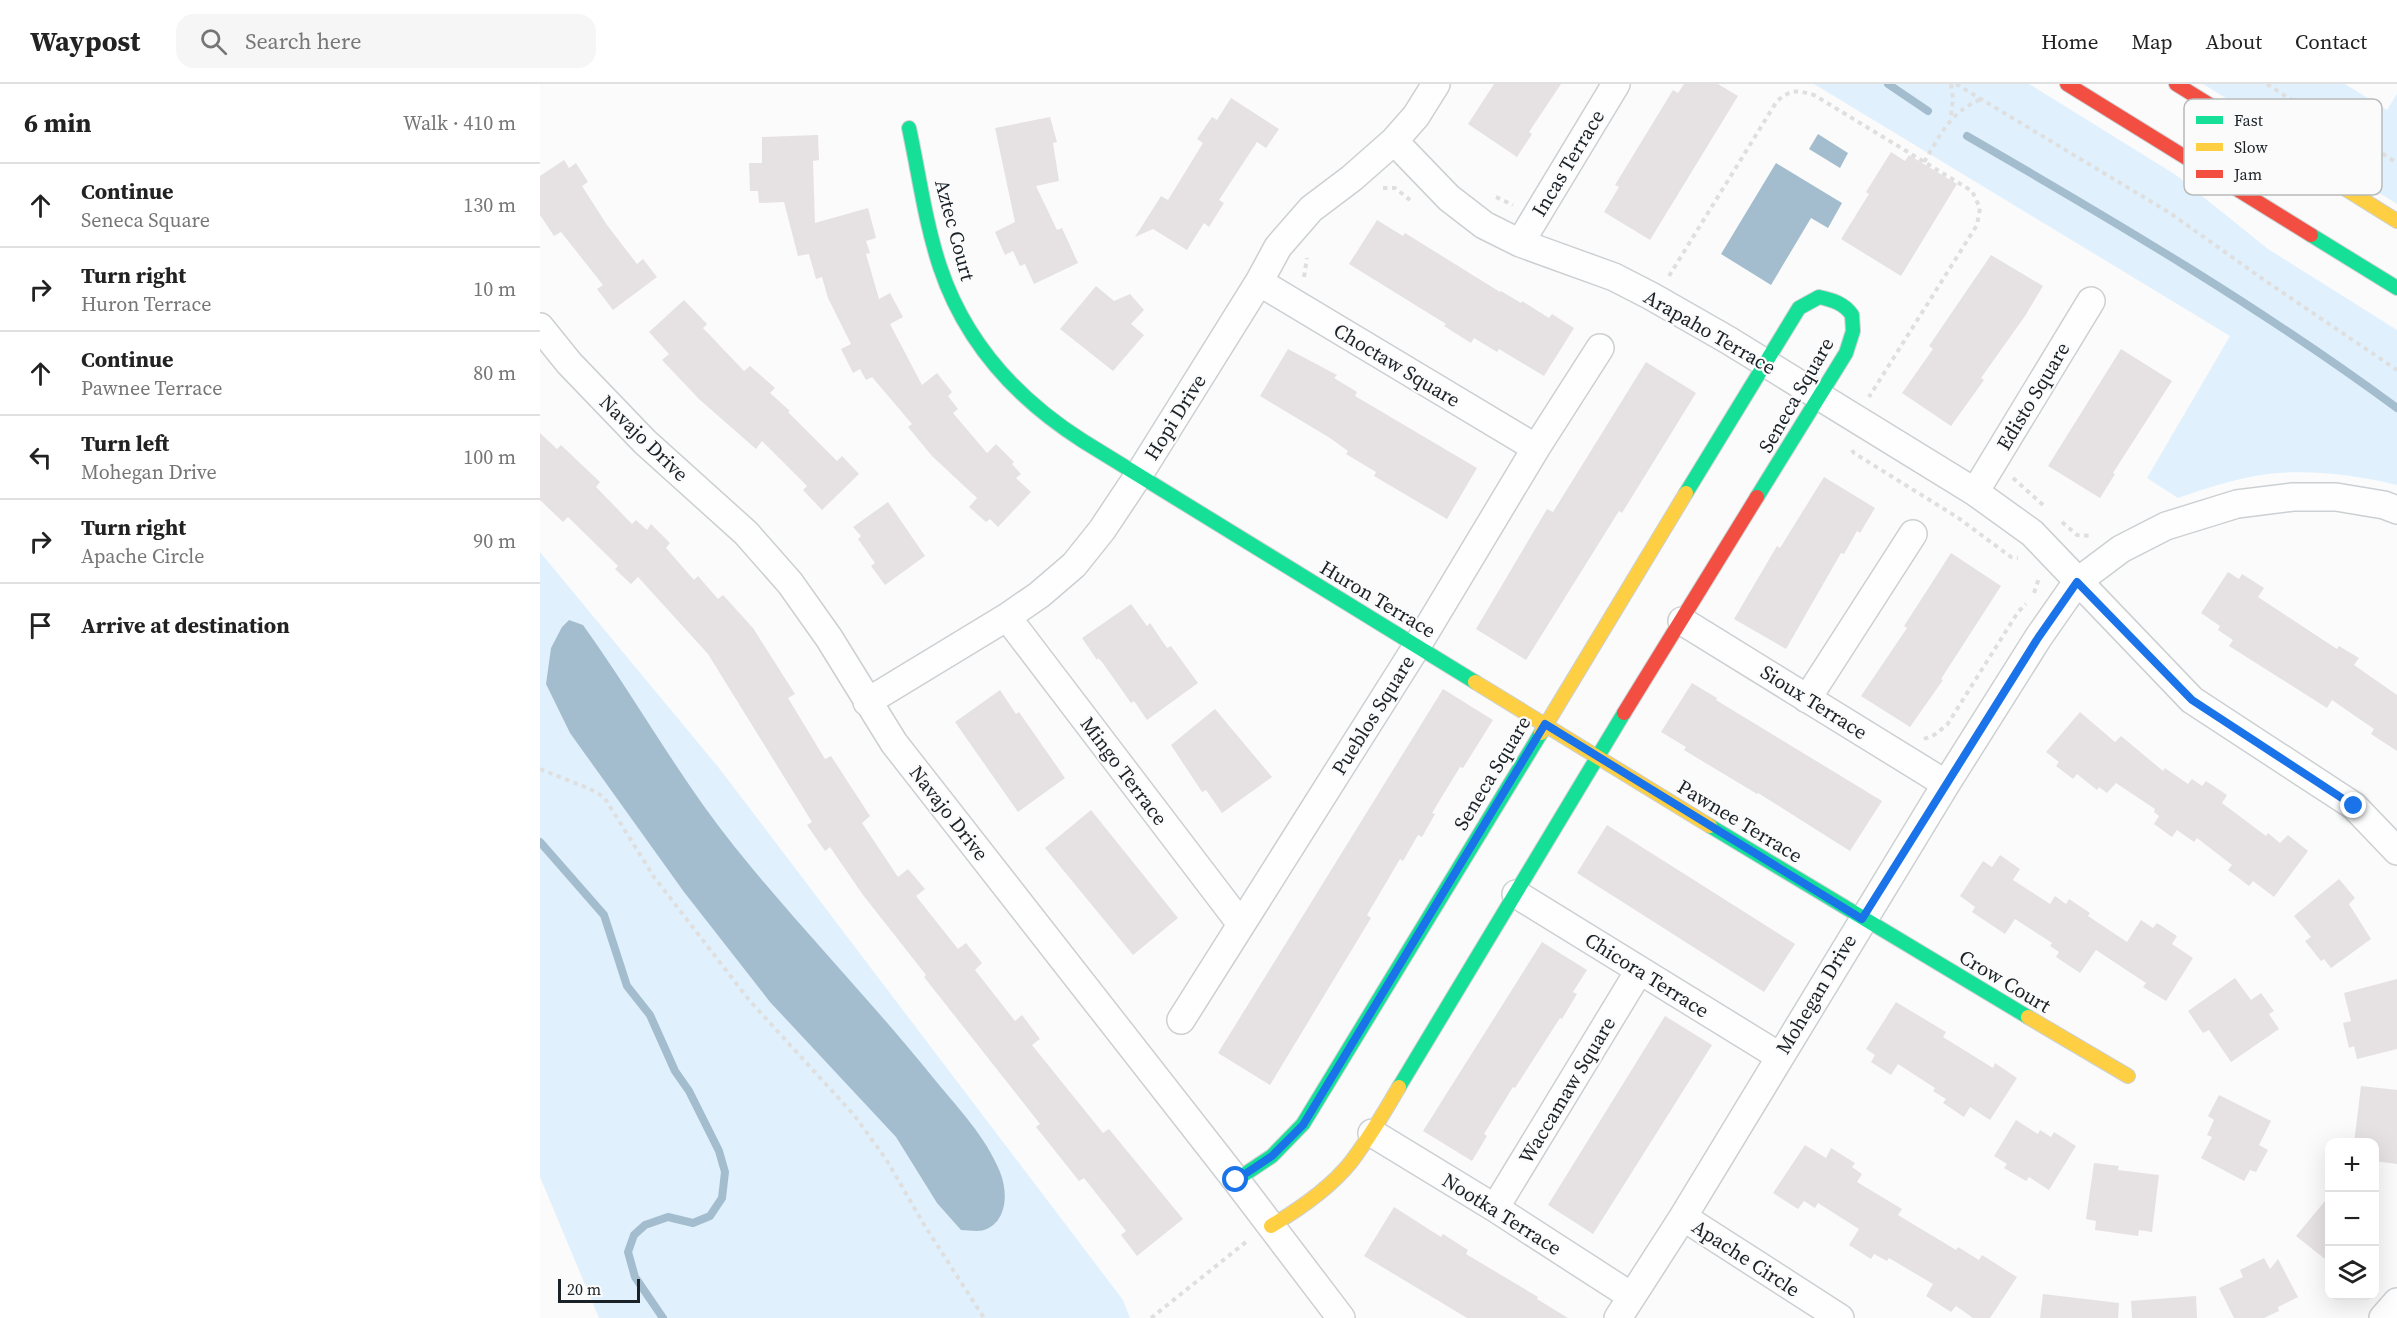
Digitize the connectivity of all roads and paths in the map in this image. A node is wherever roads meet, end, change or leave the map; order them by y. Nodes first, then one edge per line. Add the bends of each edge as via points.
1 (1436, 84) edge
2 (1616, 84) edge
3 (1951, 84) edge
4 (1956, 84) edge
5 (2067, 84) edge
6 (2176, 84) edge
7 (2267, 84) edge
8 (1981, 99) junction
9 (2200, 99) edge
10 (2290, 99) edge
11 (1951, 117) junction
12 (909, 128) dead end
13 (1394, 141) junction
14 (2382, 153) edge
15 (2184, 156) edge
16 (1924, 162) junction
17 (2397, 163) edge
18 (2247, 195) edge
19 (2356, 195) edge
20 (2397, 220) edge
21 (1520, 243) junction
22 (1667, 279) dead end
23 (1259, 282) junction
24 (2397, 288) edge
25 (2091, 301) dead end
26 (540, 327) edge
27 (1600, 348) dead end
28 (1765, 363) junction
29 (2397, 370) edge
30 (1861, 394) dead end
31 (1820, 397) junction
32 (1536, 448) junction
33 (1991, 465) junction
34 (1138, 476) junction
35 (1975, 492) junction
36 (2397, 510) edge
37 (2050, 511) dead end
38 (2058, 518) dead end
39 (1913, 534) dead end
40 (2097, 534) dead end
41 (2077, 582) junction
42 (1007, 617) junction
43 (1682, 621) junction
44 (1417, 646) junction
45 (1807, 699) junction
46 (867, 702) junction
47 (1545, 724) junction
48 (1597, 756) junction
49 (540, 768) edge
50 (1946, 784) junction
51 (2397, 851) edge
52 (1516, 894) junction
53 (1862, 919) junction
54 (1241, 924) junction
55 (1639, 971) junction
56 (1181, 1020) dead end
57 (1779, 1056) junction
58 (2128, 1076) dead end
59 (1372, 1133) junction
60 (1236, 1180) junction
61 (1495, 1208) junction
62 (1683, 1217) junction
63 (1271, 1226) junction
64 (2397, 1302) edge
65 (1624, 1307) edge
66 (984, 1318) edge
67 (1151, 1318) edge
68 (1341, 1318) edge
69 (1840, 1318) edge
70 (2383, 1318) edge

1 - 13 street, Hopi Drive
2 - 21 street, Incas Terrace
3 - 11 path
4 - 8 path
5 - 15 street
6 - 9 street
7 - 10 path
8 - 11 path
8 - 29 path via 2170,213
11 - 16 path
12 - 34 street, Aztec Court via 940,266 959,310 983,349 1012,385 1049,418
13 - 21 street, Arapaho Terrace via 1449,198 1484,225
13 - 23 street, Hopi Drive via 1311,209 1278,248
14 - 17 path
16 - 22 path via 1814,95 1788,92 1777,101
16 - 30 path via 1972,191 1980,207 1977,225 1867,400
18 - 24 street
19 - 20 street
21 - 28 street, Arapaho Terrace via 1614,277
23 - 32 street, Choctaw Square
23 - 34 street, Hopi Drive
25 - 33 street, Edisto Square
26 - 46 street, Navajo Drive via 645,442 746,533 790,583
27 - 32 street, Pueblos Square
28 - 31 street, Arapaho Terrace
28 - 31 street, Seneca Square via 1799,308 1820,297 1840,301 1851,313 1854,330 1846,353
28 - 47 street, Seneca Square
31 - 35 street, Arapaho Terrace
31 - 43 street, Seneca Square
32 - 44 street, Pueblos Square
33 - 35 street, Edisto Square
33 - 37 path via 2018,480
34 - 42 street, Hopi Drive via 1074,565
34 - 44 street, Huron Terrace
35 - 41 street, Arapaho Terrace via 2032,533
36 - 41 street via 2336,497 2293,497 2237,504 2166,526 2121,549
38 - 40 path via 2077,535
39 - 45 street
41 - 50 street, Mohegan Drive
41 - 51 street via 2192,700 2354,806
42 - 46 street, Hopi Drive
42 - 54 street, Mingo Terrace
43 - 45 street, Sioux Terrace
43 - 48 street, Seneca Square
44 - 47 street, Huron Terrace
44 - 54 street, Pueblos Square
45 - 50 street, Sioux Terrace
46 - 60 street, Navajo Drive via 894,743
47 - 48 street, Huron Terrace
47 - 60 street, Seneca Square via 1303,1125 1272,1156
48 - 52 street, Seneca Square
48 - 53 street, Pawnee Terrace
49 - 66 path via 604,797 654,877 749,1000 854,1115 886,1159
50 - 53 street, Mohegan Drive
52 - 55 street, Chicora Terrace
52 - 59 street, Seneca Square
53 - 57 street, Mohegan Drive
53 - 58 street, Crow Court
54 - 56 street, Pueblos Square
55 - 57 street, Chicora Terrace
55 - 61 street, Waccamaw Square
57 - 62 street, Mohegan Drive
59 - 61 street, Nootka Terrace
59 - 63 street, Seneca Square via 1349,1164 1299,1209
60 - 63 street, Navajo Drive
61 - 65 street, Nootka Terrace
62 - 65 street, Mohegan Drive
62 - 69 street, Apache Circle
63 - 67 path
63 - 68 street, Navajo Drive
64 - 70 street

